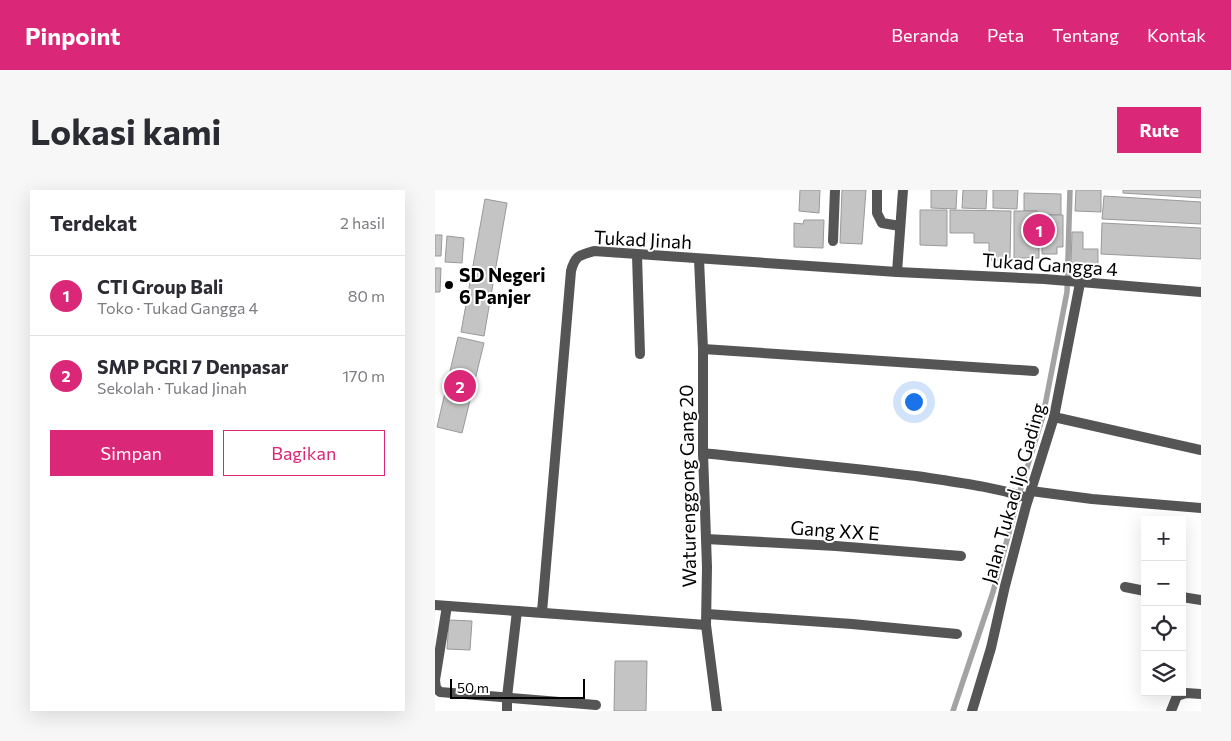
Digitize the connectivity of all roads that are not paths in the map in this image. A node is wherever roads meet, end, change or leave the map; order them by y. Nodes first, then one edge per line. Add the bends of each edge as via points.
1 (835, 190) edge
2 (877, 190) edge
3 (903, 190) edge
4 (900, 226) junction
5 (833, 241) dead end
6 (637, 255) junction
7 (699, 260) junction
8 (897, 272) junction
9 (1077, 283) junction
10 (1201, 292) edge
11 (703, 349) junction
12 (640, 354) dead end
13 (1034, 372) dead end
14 (1054, 417) junction
15 (1201, 450) edge
16 (703, 453) junction
17 (1026, 495) junction
18 (1201, 508) edge
19 (707, 539) junction
20 (961, 556) dead end
21 (1125, 587) dead end
22 (1141, 590) edge
23 (1186, 598) edge
24 (1201, 600) edge
25 (435, 605) edge
26 (447, 606) junction
27 (517, 611) junction
28 (542, 612) junction
29 (707, 614) junction
30 (707, 625) junction
31 (957, 634) dead end
32 (1201, 694) edge
33 (507, 697) junction
34 (596, 705) dead end
35 (507, 711) edge
36 (717, 711) edge
37 (972, 711) edge
38 (1171, 711) edge

1 - 5 street
2 - 4 street via 878,218 882,223
3 - 4 street
4 - 8 street
6 - 7 street, Tukad Jinah
6 - 12 street
6 - 28 street, Tukad Jinah via 594,251 574,261 571,271
7 - 8 street, Tukad Jinah
7 - 11 street, Waturenggong Gang 20
8 - 9 street, Tukad Gangga 4
9 - 10 street, Tukad Gangga 4
9 - 14 street, Jalan Tukad Ijo Gading
11 - 13 street
11 - 16 street, Waturenggong Gang 20
14 - 15 street
14 - 17 street, Jalan Tukad Ijo Gading
16 - 17 street via 964,482
16 - 19 street, Waturenggong Gang 20
17 - 18 street
17 - 37 street, Jalan Tukad Ijo Gading via 991,648
19 - 20 street, Gang XX E
19 - 29 street, Waturenggong Gang 20
21 - 22 street
23 - 24 street
25 - 26 street
26 - 27 street
26 - 33 street via 436,688 445,693
27 - 28 street
27 - 33 street
28 - 30 street
29 - 30 street, Waturenggong Gang 20
29 - 31 street
30 - 36 street, Waturenggong Gang 20
32 - 38 street via 1177,696
33 - 34 street
33 - 35 street

